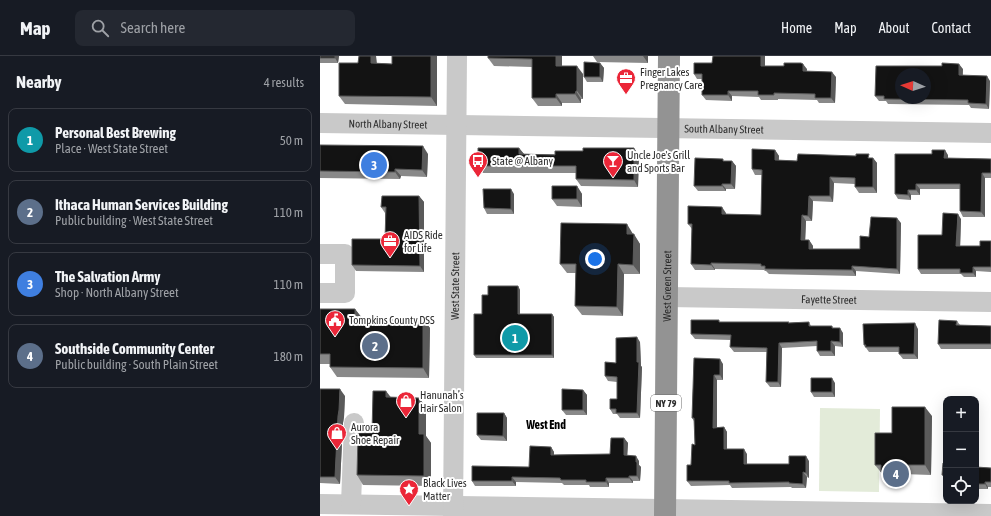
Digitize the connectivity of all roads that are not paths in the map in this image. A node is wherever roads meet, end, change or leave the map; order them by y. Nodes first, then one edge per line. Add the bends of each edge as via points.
1 (457, 56) edge
2 (669, 56) edge
3 (320, 122) edge
4 (456, 124) junction
5 (669, 127) junction
6 (991, 132) edge
7 (320, 254) edge
8 (320, 293) edge
9 (667, 297) junction
10 (991, 302) edge
11 (354, 423) dead end
12 (320, 504) edge
13 (351, 504) junction
14 (453, 511) edge
15 (665, 513) edge
16 (877, 514) edge
17 (991, 514) edge

1 - 4 street, West State Street
2 - 5 highway, West Green Street / NY 79
3 - 4 street, North Albany Street
4 - 5 street, South Albany Street
4 - 14 street, West State Street
5 - 6 street, South Albany Street
5 - 9 highway, West Green Street / NY 79
7 - 8 street via 345,254 345,293
9 - 10 street, Fayette Street
9 - 15 highway, West Green Street / NY 79
11 - 13 street
12 - 13 street
13 - 14 street
14 - 15 street
15 - 16 street
16 - 17 street

